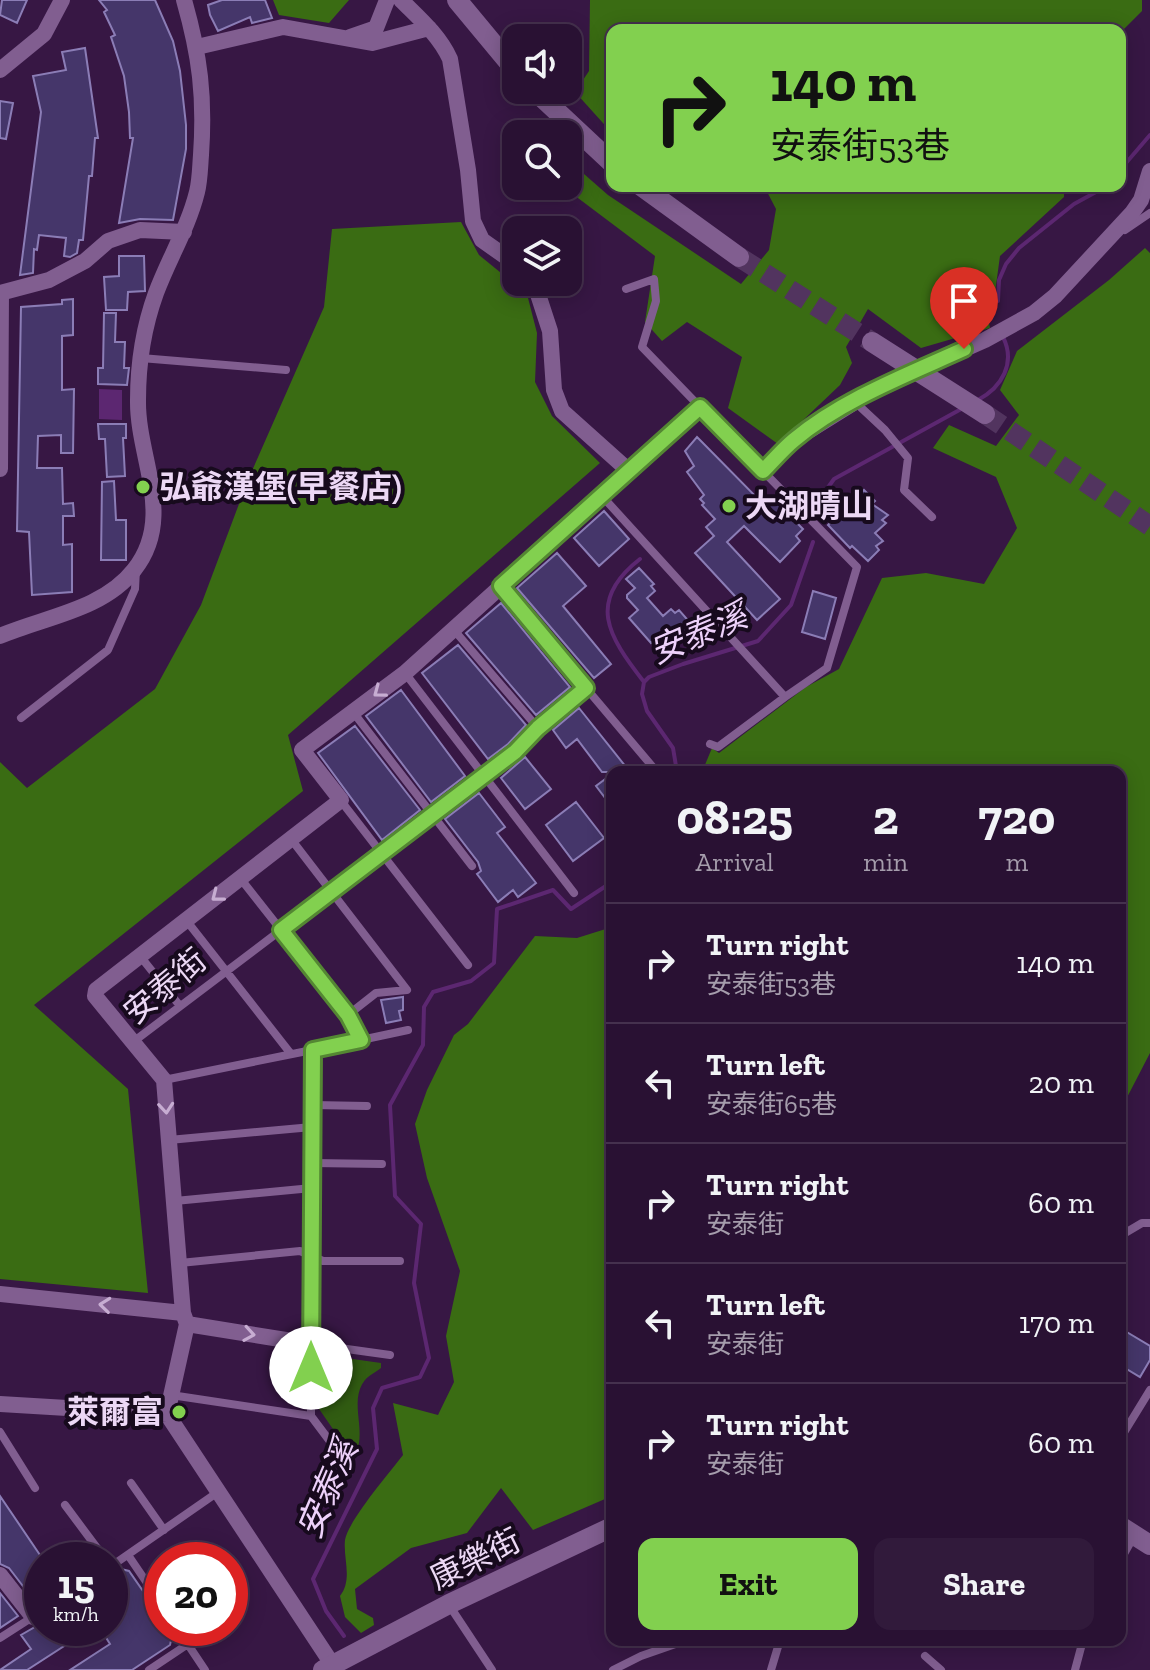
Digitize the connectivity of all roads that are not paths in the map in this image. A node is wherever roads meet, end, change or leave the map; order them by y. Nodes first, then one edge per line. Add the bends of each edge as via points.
1 (62, 0) edge
2 (184, 0) edge
3 (387, 0) edge
4 (401, 0) edge
5 (457, 0) edge
6 (429, 28) junction
7 (345, 38) junction
8 (197, 47) junction
9 (502, 54) edge
10 (0, 70) edge
11 (548, 104) edge
12 (606, 158) edge
13 (1150, 171) edge
14 (649, 192) edge
15 (1150, 213) edge
16 (184, 232) junction
17 (1104, 244) junction
18 (502, 254) edge
19 (739, 257) tunnel mouth
20 (626, 289) dead end
21 (0, 293) edge
22 (539, 296) edge
23 (872, 342) tunnel mouth
24 (140, 358) junction
25 (286, 370) dead end
26 (854, 402) junction
27 (700, 407) junction
28 (985, 414) tunnel mouth
29 (0, 469) edge
30 (629, 471) junction
31 (763, 471) junction
32 (602, 495) junction
33 (932, 517) dead end
34 (136, 569) junction
35 (501, 586) junction
36 (454, 629) junction
37 (0, 636) edge
38 (405, 673) junction
39 (586, 688) junction
40 (785, 697) junction
41 (353, 712) junction
42 (21, 718) dead end
43 (538, 728) junction
44 (710, 744) dead end
45 (652, 766) edge
46 (484, 775) junction
47 (341, 800) junction
48 (432, 814) junction
49 (291, 839) junction
50 (382, 853) junction
51 (472, 866) dead end
52 (240, 878) junction
53 (331, 891) junction
54 (574, 893) dead end
55 (186, 920) junction
56 (281, 930) junction
57 (140, 956) junction
58 (468, 965) dead end
59 (226, 971) junction
60 (180, 1006) junction
61 (348, 1015) junction
62 (408, 1030) dead end
63 (361, 1040) junction
64 (133, 1042) junction
65 (313, 1050) junction
66 (291, 1054) junction
67 (164, 1080) junction
68 (312, 1105) junction
69 (367, 1106) dead end
70 (312, 1127) junction
71 (169, 1140) junction
72 (312, 1163) junction
73 (382, 1164) dead end
74 (312, 1188) junction
75 (174, 1201) junction
76 (1150, 1223) edge
77 (1126, 1232) edge
78 (312, 1256) junction
79 (400, 1261) dead end
80 (179, 1263) junction
81 (0, 1294) edge
82 (185, 1318) junction
83 (311, 1344) junction
84 (390, 1355) dead end
85 (1150, 1390) edge
86 (171, 1395) junction
87 (0, 1404) edge
88 (167, 1414) junction
89 (311, 1416) junction
90 (1126, 1429) edge
91 (0, 1432) edge
92 (350, 1468) dead end
93 (131, 1483) dead end
94 (35, 1488) dead end
95 (219, 1491) junction
96 (65, 1505) dead end
97 (164, 1530) junction
98 (606, 1530) edge
99 (93, 1542) edge
100 (128, 1555) joint
101 (0, 1575) edge
102 (144, 1579) edge
103 (24, 1600) edge
104 (449, 1604) junction
105 (24, 1623) edge
106 (0, 1638) edge
107 (185, 1646) edge
108 (189, 1646) edge
109 (670, 1646) edge
110 (778, 1646) edge
111 (1081, 1646) edge
112 (925, 1656) dead end
113 (334, 1666) edge
114 (149, 1670) edge
115 (205, 1670) edge
116 (492, 1670) edge
117 (613, 1670) edge
118 (771, 1670) edge
119 (941, 1670) edge
120 (1075, 1670) edge

1 - 10 street via 44,34
2 - 8 street
3 - 7 street via 376,28
4 - 6 street
5 - 9 street
6 - 7 street via 372,43
6 - 18 street via 444,46 454,73 477,232
7 - 8 street via 283,27
8 - 16 street via 204,115 198,189
11 - 12 street
13 - 17 street via 1141,200
14 - 19 street
15 - 17 lane
16 - 21 street via 140,230 108,241 85,261 49,280
16 - 24 street via 156,294
17 - 26 street via 1034,313
20 - 27 lane via 654,279 656,301 642,347
21 - 29 street
22 - 30 street via 550,331 554,390 562,411
23 - 28 street
24 - 25 lane
24 - 34 street via 138,403 155,507 154,531
26 - 31 street via 794,440
26 - 33 lane via 908,458 904,490
27 - 30 street
27 - 31 street
30 - 32 street
31 - 40 lane via 857,567 827,668
32 - 35 street
32 - 40 lane
34 - 37 street via 87,604
34 - 42 lane via 135,589 108,650
35 - 36 street
35 - 39 street
36 - 38 street
36 - 43 lane
38 -> 41 street
38 - 46 lane
39 - 43 street, 安泰街
39 - 45 lane
40 - 44 lane via 718,747
41 - 47 street via 302,750
41 - 48 lane
43 - 46 street, 安泰街
46 - 48 street, 安泰街
46 - 54 lane
47 - 49 street, 安泰街
47 - 50 lane
48 - 50 street, 安泰街
48 - 51 lane
49 - 52 street, 安泰街
49 - 53 lane
50 - 53 street, 安泰街
50 - 58 lane
52 -> 55 street, 安泰街
52 - 56 lane
53 - 56 street, 安泰街
53 - 61 lane via 407,990 376,993
55 - 57 street, 安泰街
55 - 59 lane
56 - 59 lane, 安泰街
56 - 61 street
57 - 60 lane
57 - 64 street, 安泰街 via 95,996
59 - 60 lane, 安泰街
59 - 66 lane
60 - 64 lane, 安泰街
61 - 63 street
62 - 63 lane
63 - 65 street
64 - 67 street, 安泰街
65 - 66 lane
65 - 68 street
66 - 67 lane
67 -> 71 street
68 - 69 lane
68 - 70 street
70 - 71 lane
70 - 72 street
71 - 75 street
72 - 73 lane
72 - 74 street
74 - 75 lane
74 - 78 street
75 - 80 street
76 - 77 lane
78 - 79 lane via 323,1261
78 - 80 lane via 300,1251
78 - 83 street
80 - 82 street
82 -> 81 street
82 -> 83 street
82 - 86 street
83 - 84 lane
83 - 89 lane
85 - 90 lane
86 - 88 street
86 - 89 lane
87 - 88 street
88 - 95 street
89 - 92 lane
91 - 94 lane
93 - 97 lane
95 - 97 lane
95 - 113 street
96 - 99 lane
97 - 100 lane
98 - 104 street, 康樂街
100 - 102 lane
101 - 103 street
104 - 113 street, 康樂街
104 - 116 lane
105 - 106 lane
107 - 114 lane
108 - 115 lane
109 - 117 lane
110 - 118 lane
111 - 120 lane
112 - 119 lane

